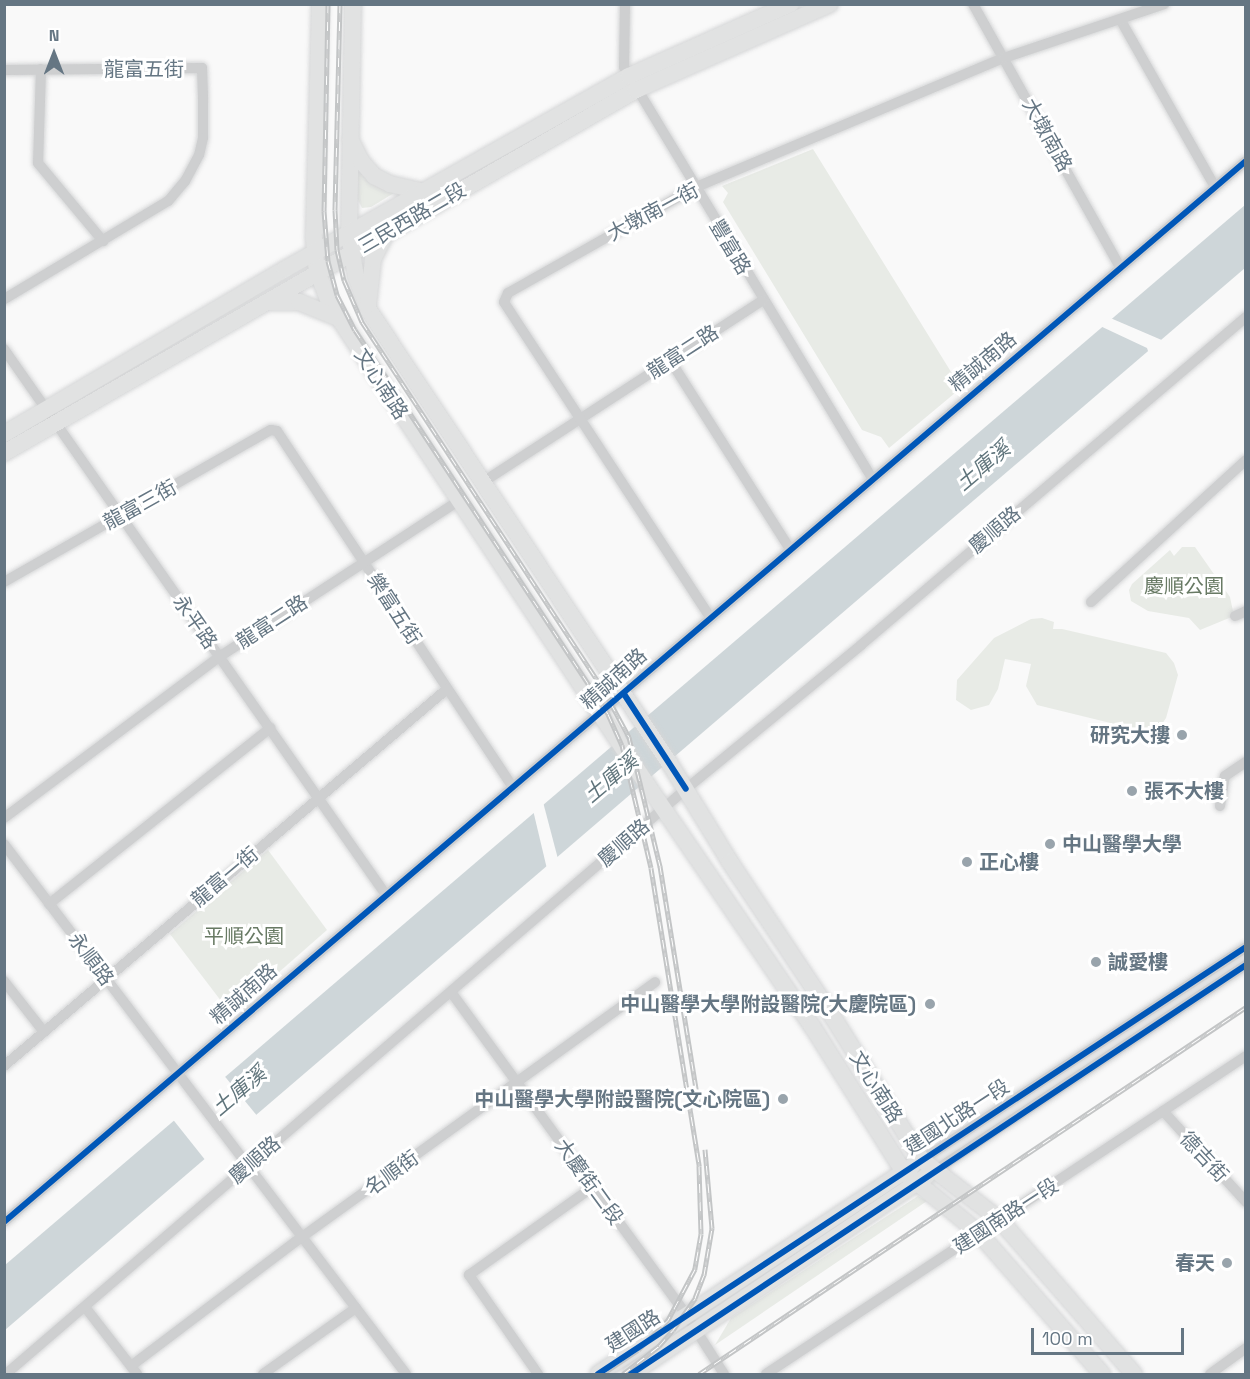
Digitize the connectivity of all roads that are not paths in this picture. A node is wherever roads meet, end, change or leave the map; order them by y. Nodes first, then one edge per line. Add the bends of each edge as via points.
1 (320, 4) edge
2 (352, 4) edge
3 (625, 4) edge
4 (791, 4) edge
5 (830, 4) edge
6 (973, 4) edge
7 (1164, 4) edge
8 (1120, 19) junction
9 (1004, 58) junction
10 (41, 69) junction
11 (4, 70) edge
12 (632, 83) junction
13 (349, 137) junction
14 (1245, 161) edge
15 (1215, 187) junction
16 (694, 188) junction
17 (425, 192) junction
18 (386, 233) junction
19 (349, 235) junction
20 (103, 241) junction
21 (315, 253) junction
22 (350, 253) junction
23 (1120, 267) junction
24 (317, 271) junction
25 (4, 299) edge
26 (762, 301) junction
27 (264, 302) junction
28 (368, 309) junction
29 (1245, 317) edge
30 (338, 318) junction
31 (4, 350) edge
32 (670, 360) junction
33 (51, 416) junction
34 (580, 419) junction
35 (277, 431) joint
36 (4, 434) edge
37 (4, 453) edge
38 (1245, 460) edge
39 (872, 478) junction
40 (483, 482) junction
41 (458, 501) junction
42 (120, 516) junction
43 (790, 549) junction
44 (363, 562) junction
45 (4, 582) edge
46 (1091, 602) dead end
47 (710, 617) junction
48 (219, 657) junction
49 (447, 689) junction
50 (624, 694) junction
51 (601, 715) junction
52 (270, 728) junction
53 (1245, 762) edge
54 (513, 787) junction
55 (686, 789) junction
56 (318, 798) junction
57 (1220, 806) dead end
58 (665, 807) junction
59 (4, 818) edge
60 (4, 844) edge
61 (386, 895) junction
62 (49, 904) junction
63 (1245, 947) edge
64 (1245, 965) edge
65 (106, 979) junction
66 (4, 981) edge
67 (655, 982) dead end
68 (451, 992) junction
69 (44, 1032) junction
70 (1245, 1056) edge
71 (4, 1066) edge
72 (178, 1073) junction
73 (516, 1082) junction
74 (1163, 1111) junction
75 (922, 1160) junction
76 (249, 1166) junction
77 (936, 1170) junction
78 (904, 1172) junction
79 (919, 1182) junction
80 (593, 1187) junction
81 (1245, 1202) edge
82 (1000, 1220) junction
83 (4, 1222) edge
84 (979, 1233) junction
85 (304, 1238) junction
86 (85, 1307) junction
87 (356, 1308) junction
88 (687, 1316) junction
89 (696, 1331) junction
90 (1245, 1348) edge
91 (134, 1370) edge
92 (6, 1374) edge
93 (263, 1374) edge
94 (406, 1374) edge
95 (538, 1374) edge
96 (598, 1374) edge
97 (631, 1374) edge
98 (724, 1374) edge
99 (766, 1374) edge
100 (1102, 1374) edge
101 (1134, 1374) edge
102 (1210, 1374) edge

1 - 21 main road, 文心南路
2 - 13 main road, 文心南路
3 - 12 street, 豐富路 via 623,61
4 - 12 main road, 三民西路二段
5 - 12 main road, 三民西路二段
6 - 9 street, 大墩南路
7 - 8 street, 大墩南一街
8 - 9 street, 大墩南一街
8 - 15 street
9 - 16 street, 大墩南一街
9 - 23 street, 大墩南路
10 - 11 street, 龍富五街
10 - 20 street via 39,163
10 - 20 street, 龍富五街 via 202,68 203,138 195,164 168,201
12 - 16 street, 豐富路
12 - 17 main road, 三民西路二段
12 - 18 main road, 三民西路二段
13 - 17 main road via 374,176
13 - 19 main road, 文心南路
14 - 15 street, 精誠南路
15 - 23 street, 精誠南路
16 - 26 street, 豐富路
16 - 34 street, 大墩南一街 via 508,293 504,302
17 - 19 main road, 三民西路二段
18 - 22 main road, 三民西路二段
18 - 28 main road via 373,259
19 - 21 main road, 三民西路二段
19 - 22 main road, 文心南路
20 - 25 street, 龍富五街
21 - 24 main road, 文心南路
21 - 33 main road, 三民西路二段
22 - 24 main road, 三民西路二段
22 - 28 main road, 文心南路
23 - 39 street, 精誠南路
24 - 27 main road, 三民西路二段
24 - 30 main road, 文心南路
26 - 32 street, 龍富二路
26 - 39 street, 豐富路
27 - 30 main road via 299,302
27 - 33 main road, 三民西路二段
28 - 40 main road, 文心南路
29 - 55 street, 慶順路
30 - 41 main road, 文心南路
31 - 33 street, 永平路
32 - 34 street, 龍富二路
32 - 43 street
33 - 36 main road, 三民西路二段
33 - 37 main road, 三民西路二段
33 - 42 street, 永平路
34 - 40 street, 龍富二路
34 - 47 street, 大墩南一街
35 - 42 street, 龍富三街 via 271,430
35 - 44 street, 樂富五街
38 - 46 street
39 - 43 street, 精誠南路
40 - 50 main road, 文心南路
41 - 44 street, 龍富二路
41 - 51 main road, 文心南路
42 - 45 street, 龍富三街
42 - 48 street, 永平路
43 - 47 street, 精誠南路
44 - 48 street, 龍富二路
44 - 49 street, 樂富五街
47 - 50 street, 精誠南路 via 634,681
48 - 52 street, 永平路
48 - 59 street, 龍富二路
49 - 54 street, 樂富五街
49 - 56 street, 龍富一街
50 - 51 street, 精誠南路
50 - 55 main road, 文心南路
51 - 54 street, 精誠南路
51 - 58 main road, 文心南路
52 - 56 street, 永平路
52 - 62 street
53 - 57 street via 1225,776
54 - 61 street, 精誠南路
55 - 58 street, 慶順路
55 - 75 main road, 文心南路
56 - 61 street, 永平路
56 - 65 street, 龍富一街
58 - 68 street, 慶順路
58 - 78 main road, 文心南路 via 812,1026
60 - 62 street, 永順路
61 - 72 street, 精誠南路
62 - 65 street, 永順路
63 - 75 street, 建國北路一段
64 - 77 street, 建國北路一段
65 - 69 street, 龍富一街
65 - 72 street, 永順路
66 - 69 street
67 - 73 street, 名順街
68 - 73 street, 大慶街二段
68 - 76 street, 慶順路
69 - 71 street, 龍富一街
70 - 74 street, 建國南路一段
72 - 76 street, 永順路
72 - 83 street, 精誠南路
73 - 80 street, 大慶街二段
73 - 85 street, 名順街
74 - 81 street, 德吉街
74 - 82 street, 建國南路一段
75 - 77 main road, 文心南路
75 - 78 main road, 建國北路一段
76 - 85 street
76 - 86 street, 慶順路
77 - 79 main road, 建國北路一段
77 - 82 main road, 文心南路
78 - 79 main road, 文心南路
78 - 88 main road, 建國北路一段
79 - 84 main road, 文心南路
79 - 89 main road, 建國北路一段
80 - 88 street, 大慶街二段
80 - 95 street via 469,1275
82 - 84 street, 建國南路一段
82 - 101 main road, 文心南路
84 - 99 street, 建國南路一段
84 - 100 main road, 文心南路
85 - 87 street
85 - 91 street, 名順街
86 - 91 street
86 - 92 street, 慶順路
87 - 93 street
87 - 94 street
88 - 89 street, 大慶街二段
88 - 96 main road, 建國路
89 - 97 main road, 建國路
89 - 98 street, 大慶街二段
90 - 102 street

